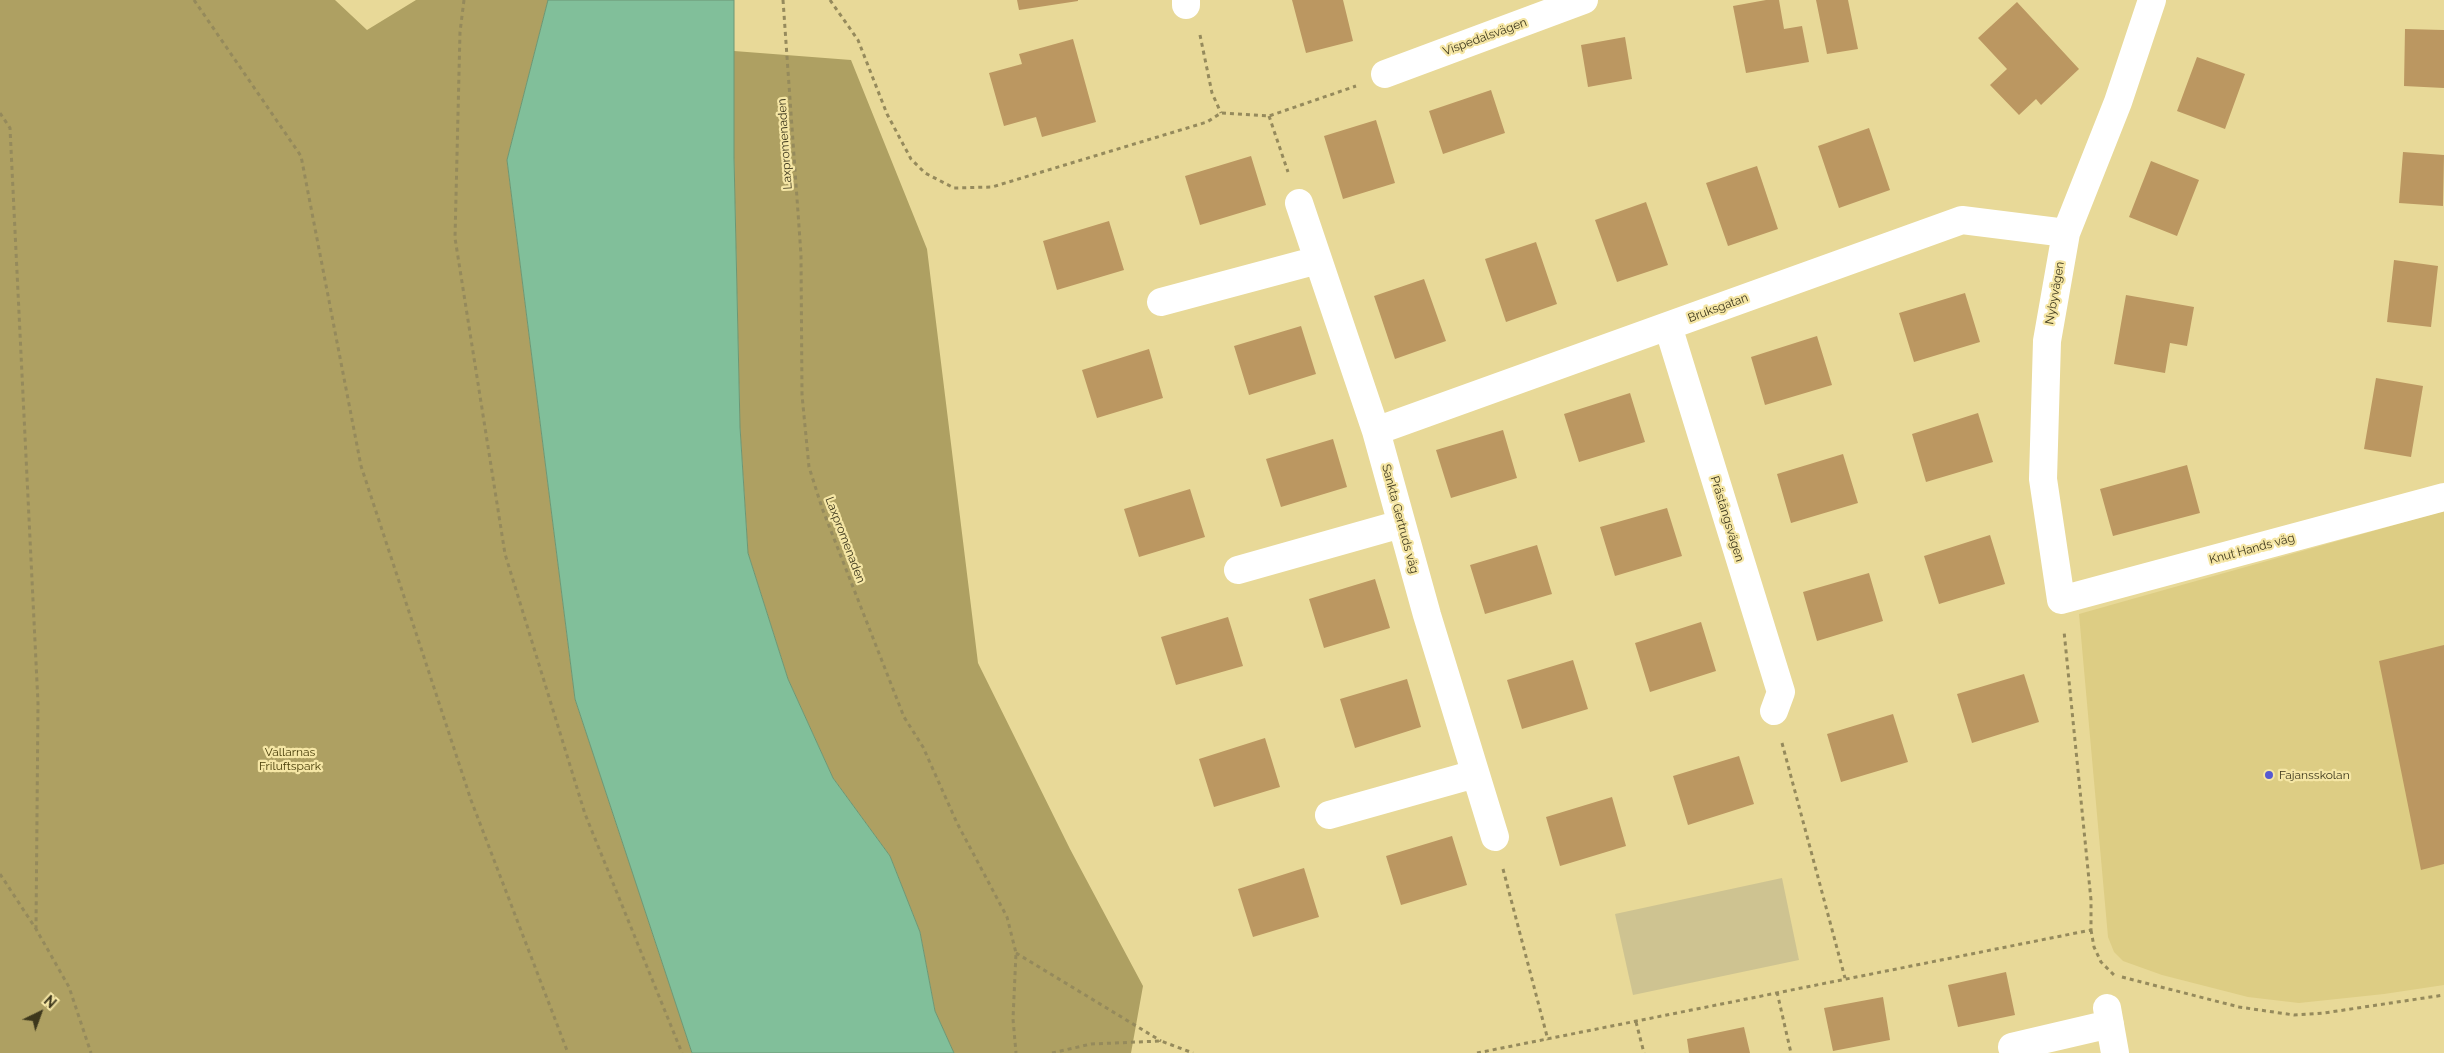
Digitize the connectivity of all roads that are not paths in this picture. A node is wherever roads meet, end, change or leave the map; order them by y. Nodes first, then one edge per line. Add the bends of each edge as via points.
1 (1584, 0) edge
2 (2152, 0) edge
3 (1385, 74) road end
4 (1299, 203) road end
5 (2066, 232) junction
6 (1318, 260) junction
7 (1162, 302) dead end
8 (1668, 326) junction
9 (1376, 430) junction
10 (2444, 497) edge
11 (1401, 524) junction
12 (1238, 570) dead end
13 (2060, 600) joint
14 (1774, 711) road end
15 (1474, 774) junction
16 (1329, 815) dead end
17 (1495, 837) road end
18 (2012, 1048) dead end
19 (2115, 1053) edge

1 - 3 street, Vispedalsvägen
2 - 5 street, Nybyvägen via 2118,102
4 - 6 street, Sankta Gertruds väg
5 - 8 street, Bruksgatan via 1962,220
5 - 13 street, Nybyvägen via 2047,341 2042,479
6 - 7 street
6 - 9 street, Sankta Gertruds väg
8 - 9 street, Bruksgatan
8 - 14 street, Prästängsvägen via 1781,692
9 - 11 street, Sankta Gertruds väg
10 - 13 street, Knut Hands väg
11 - 12 street
11 - 15 street, Sankta Gertruds väg
15 - 16 street
15 - 17 street, Sankta Gertruds väg
18 - 19 street via 2108,1016

